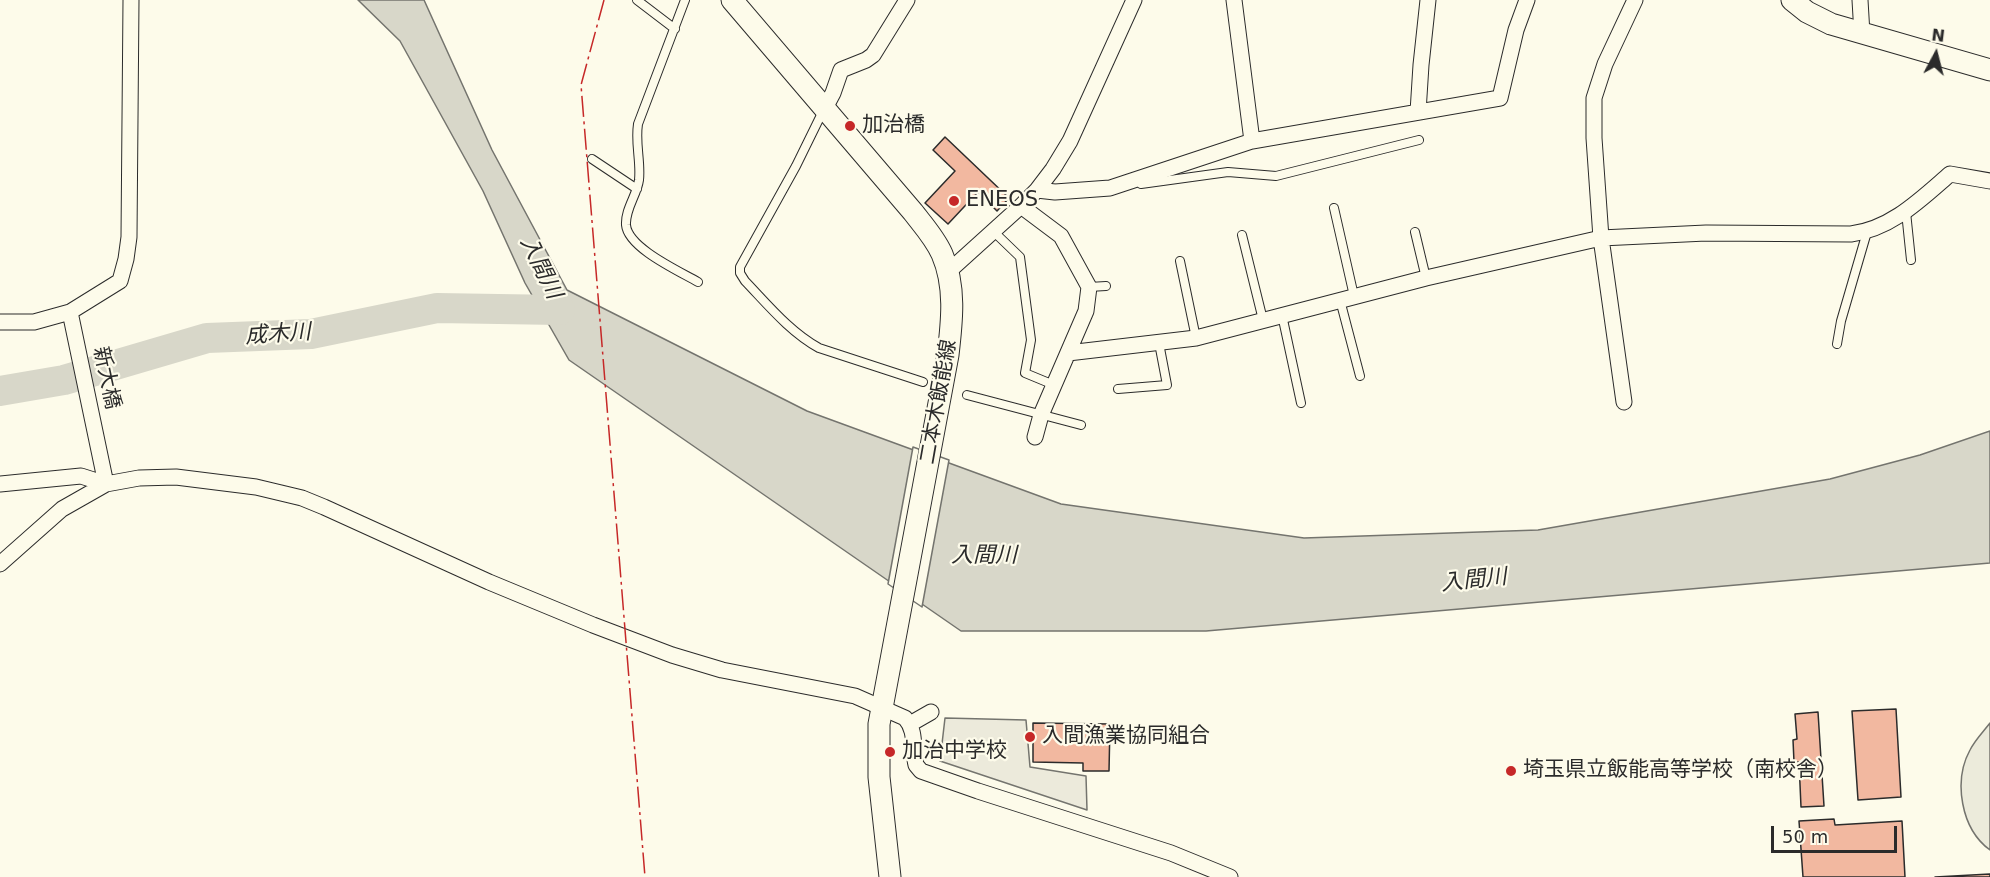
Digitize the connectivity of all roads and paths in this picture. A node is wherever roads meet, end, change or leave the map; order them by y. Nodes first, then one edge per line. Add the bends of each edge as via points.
1 (131, 0) edge
2 (637, 0) edge
3 (685, 0) edge
4 (732, 0) edge
5 (907, 0) edge
6 (1134, 0) edge
7 (1234, 0) edge
8 (1428, 0) edge
9 (1527, 0) edge
10 (1635, 0) edge
11 (1792, 0) edge
12 (1860, 0) edge
13 (675, 29) junction
14 (1862, 34) junction
15 (1990, 70) edge
16 (824, 110) junction
17 (1418, 112) junction
18 (1419, 140) dead end
19 (1252, 141) junction
20 (591, 159) dead end
21 (1990, 181) edge
22 (1110, 188) junction
23 (637, 189) junction
24 (1036, 190) junction
25 (1021, 206) junction
26 (1334, 208) dead end
27 (1906, 212) junction
28 (993, 231) junction
29 (1415, 232) dead end
30 (1867, 232) junction
31 (1242, 235) dead end
32 (1601, 238) junction
33 (1911, 260) dead end
34 (1180, 261) dead end
35 (948, 272) junction
36 (1426, 278) junction
37 (698, 282) dead end
38 (1106, 286) dead end
39 (1089, 287) junction
40 (1347, 298) junction
41 (70, 312) junction
42 (1282, 315) junction
43 (1263, 320) junction
44 (0, 322) edge
45 (1196, 338) junction
46 (1159, 343) junction
47 (1837, 344) dead end
48 (1068, 353) junction
49 (1360, 376) dead end
50 (923, 382) dead end
51 (1054, 386) junction
52 (1118, 388) dead end
53 (967, 395) dead end
54 (1624, 402) dead end
55 (1301, 403) dead end
56 (1041, 415) junction
57 (1081, 425) dead end
58 (1035, 437) dead end
59 (0, 484) edge
60 (106, 484) junction
61 (0, 564) edge
62 (884, 698) junction
63 (931, 712) dead end
64 (910, 724) junction
65 (890, 877) edge
66 (1230, 877) edge

1 - 41 street via 126,259 120,282
2 - 13 lane
3 - 13 lane
4 - 16 main road, 二本木飯能線
5 - 16 street via 873,55 842,70
6 - 24 street via 1070,141
7 - 19 street
8 - 17 street
9 - 17 street via 1500,98
10 - 32 street via 1594,98
11 - 14 main road via 1831,24
12 - 14 street
13 - 23 lane via 638,124
14 - 15 main road
16 - 35 main road, 二本木飯能線 via 920,221 942,254
16 - 50 lane via 740,273 807,341
17 - 19 street
18 - 22 lane via 1276,176 1228,171
19 - 22 street
20 - 23 lane
21 - 27 street via 1950,174
22 - 24 street
23 - 37 lane via 626,225 632,239
24 - 25 street
25 - 28 street
25 - 39 street via 1061,236
26 - 40 lane
27 - 30 street
27 - 33 lane
28 - 35 street
28 - 51 lane via 1020,257 1030,340 1025,373
29 - 36 lane
30 - 32 street
30 - 47 lane
31 - 43 lane
32 - 36 street
32 - 54 street
34 - 45 lane
35 - 62 main road, 二本木飯能線 via 952,319 938,414
36 - 40 street
38 - 39 lane
39 - 48 street via 1086,311
40 - 42 street
40 - 49 lane
41 - 44 street via 34,322
41 - 60 street, 新大橋
42 - 43 street
42 - 55 lane
43 - 45 street
45 - 46 street
46 - 48 street
46 - 52 lane via 1167,385
48 - 51 street
51 - 56 street
53 - 56 lane
56 - 57 lane
56 - 58 street
59 - 60 street via 81,476
60 - 61 street via 62,509
60 - 62 street via 176,477 302,498 489,582 672,655 722,670
62 - 64 street
62 - 65 main road, 二本木飯能線 via 879,724 879,777
63 - 64 street
64 - 66 street via 913,756 921,771 1171,853

